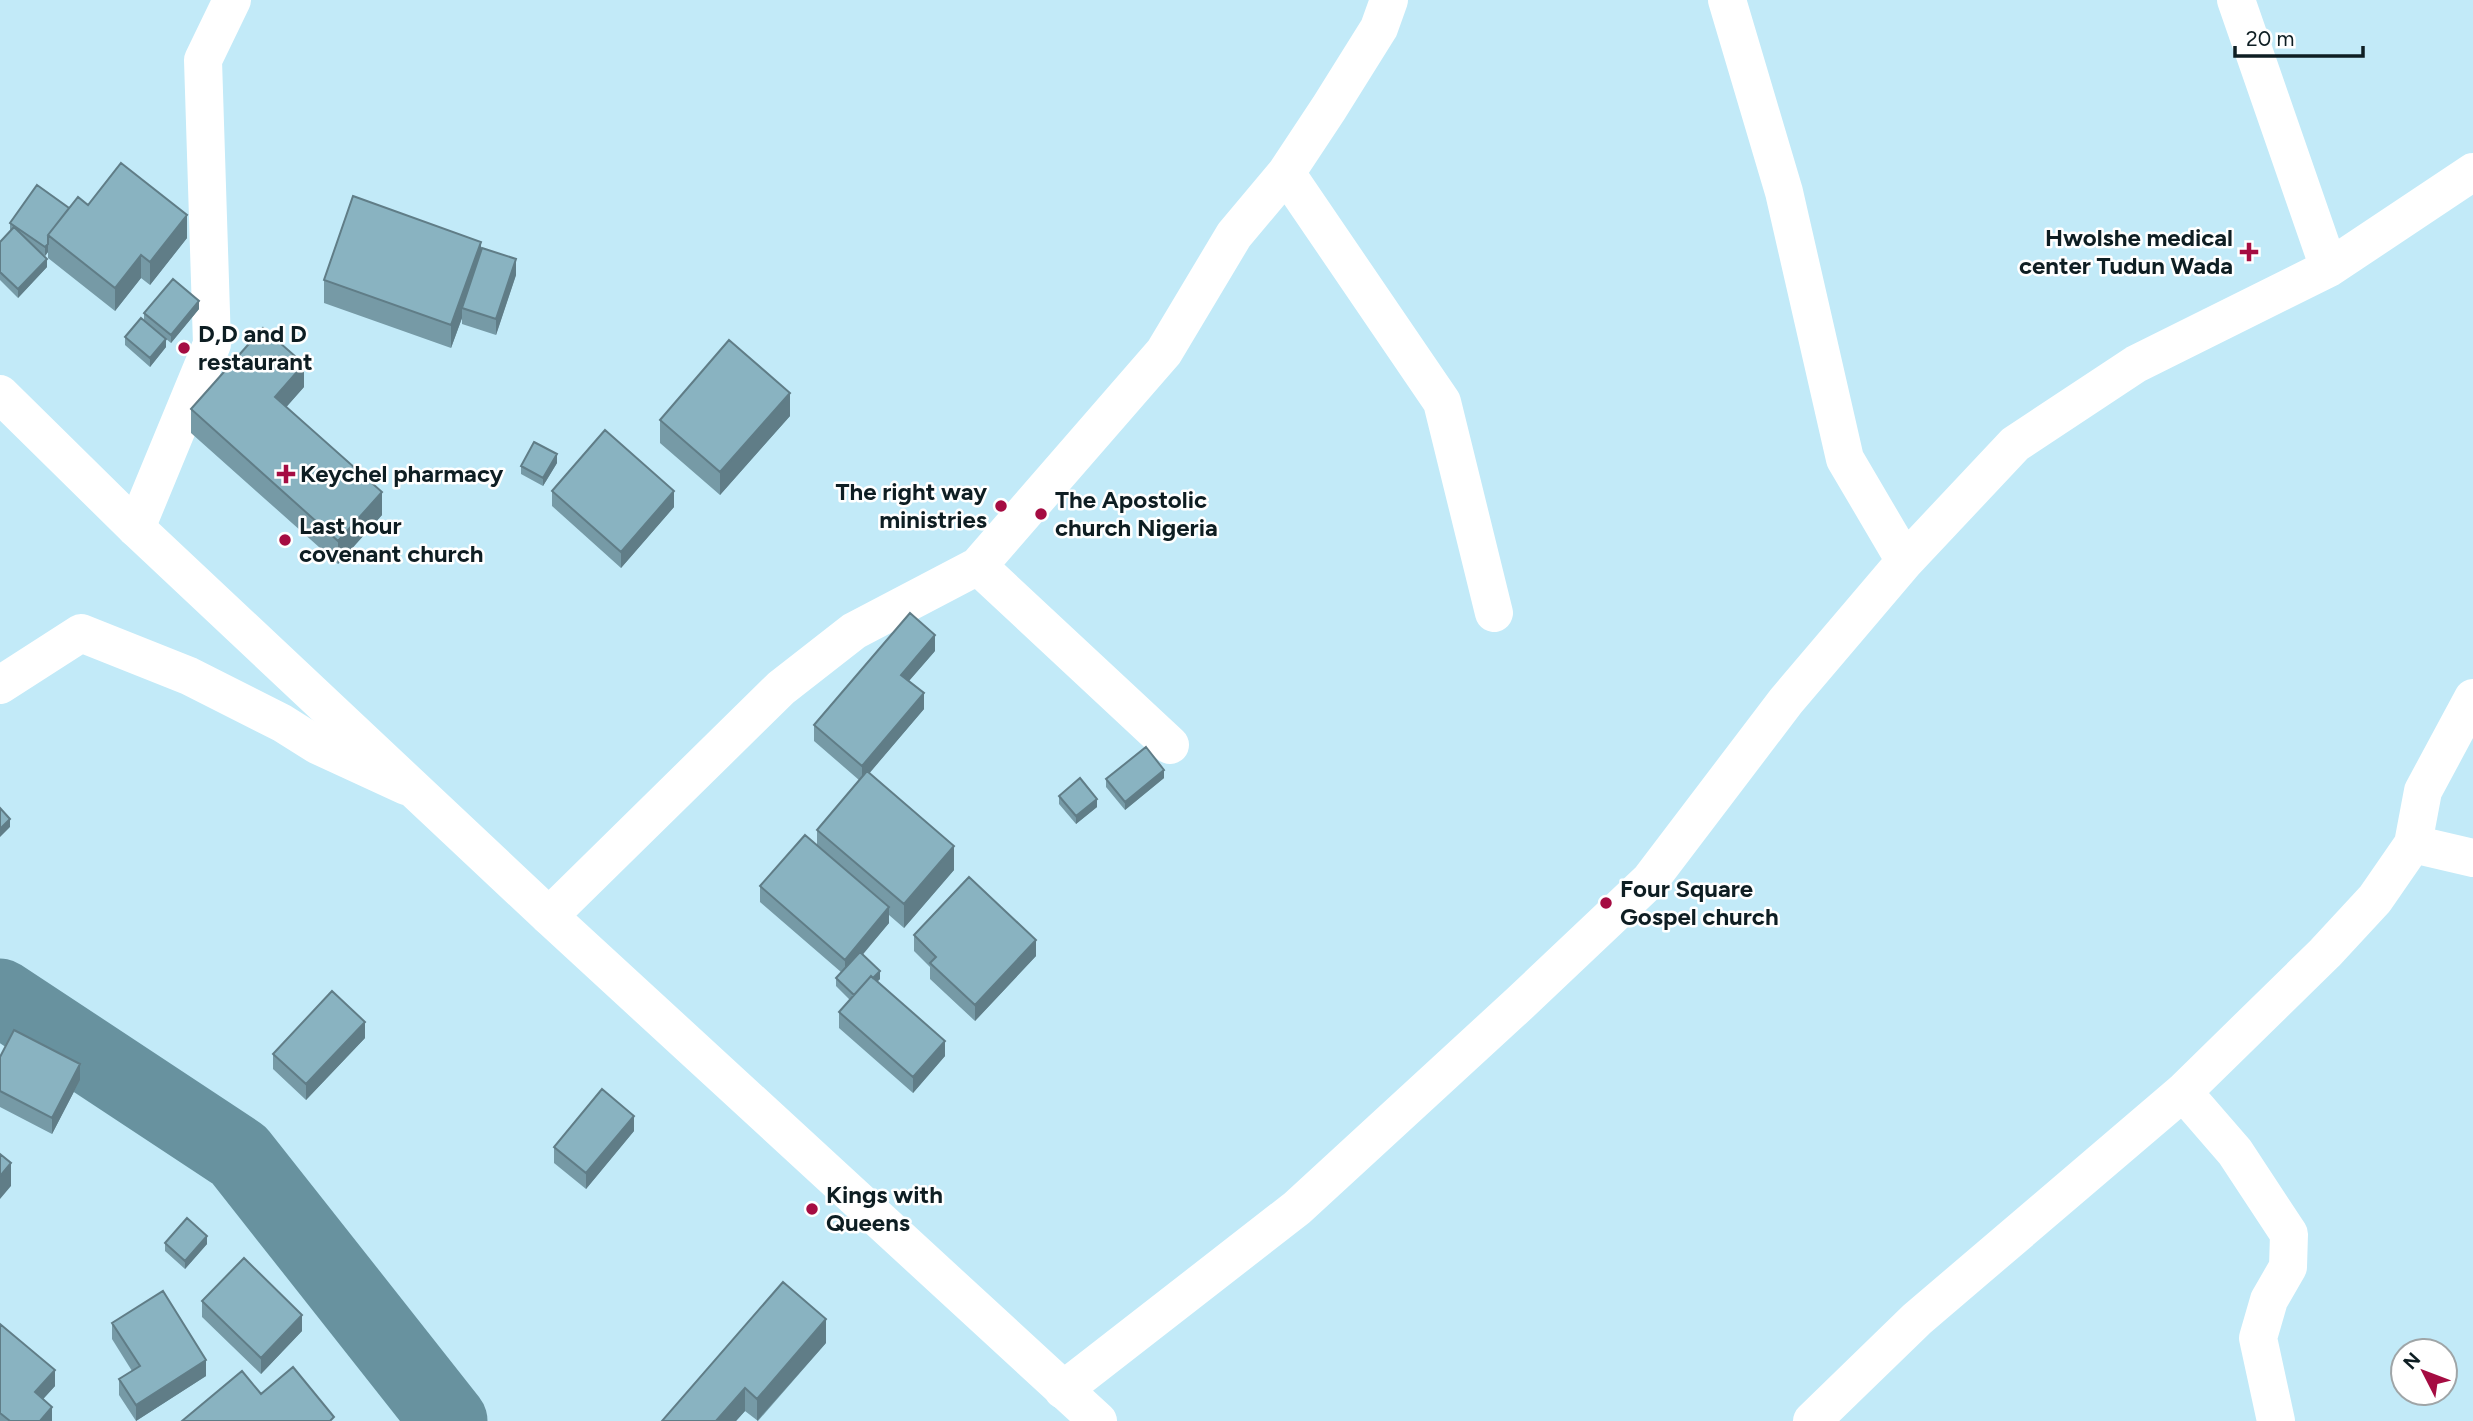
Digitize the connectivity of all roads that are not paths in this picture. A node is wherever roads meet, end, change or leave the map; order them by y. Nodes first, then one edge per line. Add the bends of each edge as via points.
1 (232, 0) edge
2 (1389, 0) edge
3 (1727, 0) edge
4 (2236, 0) edge
5 (2473, 172) edge
6 (1286, 173) junction
7 (2329, 268) junction
8 (0, 394) edge
9 (136, 528) junction
10 (1905, 561) junction
11 (978, 566) junction
12 (1494, 613) dead end
13 (0, 685) edge
14 (2473, 698) edge
15 (1170, 745) dead end
16 (416, 791) junction
17 (2413, 844) junction
18 (2473, 858) edge
19 (550, 916) junction
20 (2183, 1092) junction
21 (1063, 1390) junction
22 (1098, 1421) edge
23 (1812, 1421) edge
24 (2276, 1421) edge

1 - 9 street via 203,60 212,344
2 - 6 street via 1379,28
3 - 10 street via 1784,192 1845,458
4 - 7 street
5 - 7 street
6 - 11 street via 1234,235 1164,352
6 - 12 street via 1442,402
7 - 10 street via 2136,364 2015,444
8 - 9 street
9 - 16 street
10 - 21 street via 1786,701 1650,880 1297,1208
11 - 15 street
11 - 19 street via 854,631 781,688
13 - 16 street via 81,633 189,676 317,745
14 - 17 street via 2423,791
16 - 19 street
17 - 18 street
17 - 20 street via 2375,899 2325,953
19 - 21 street
20 - 23 street via 1917,1319
20 - 24 street via 2235,1152 2289,1234 2288,1267 2269,1300 2258,1338
21 - 22 street

